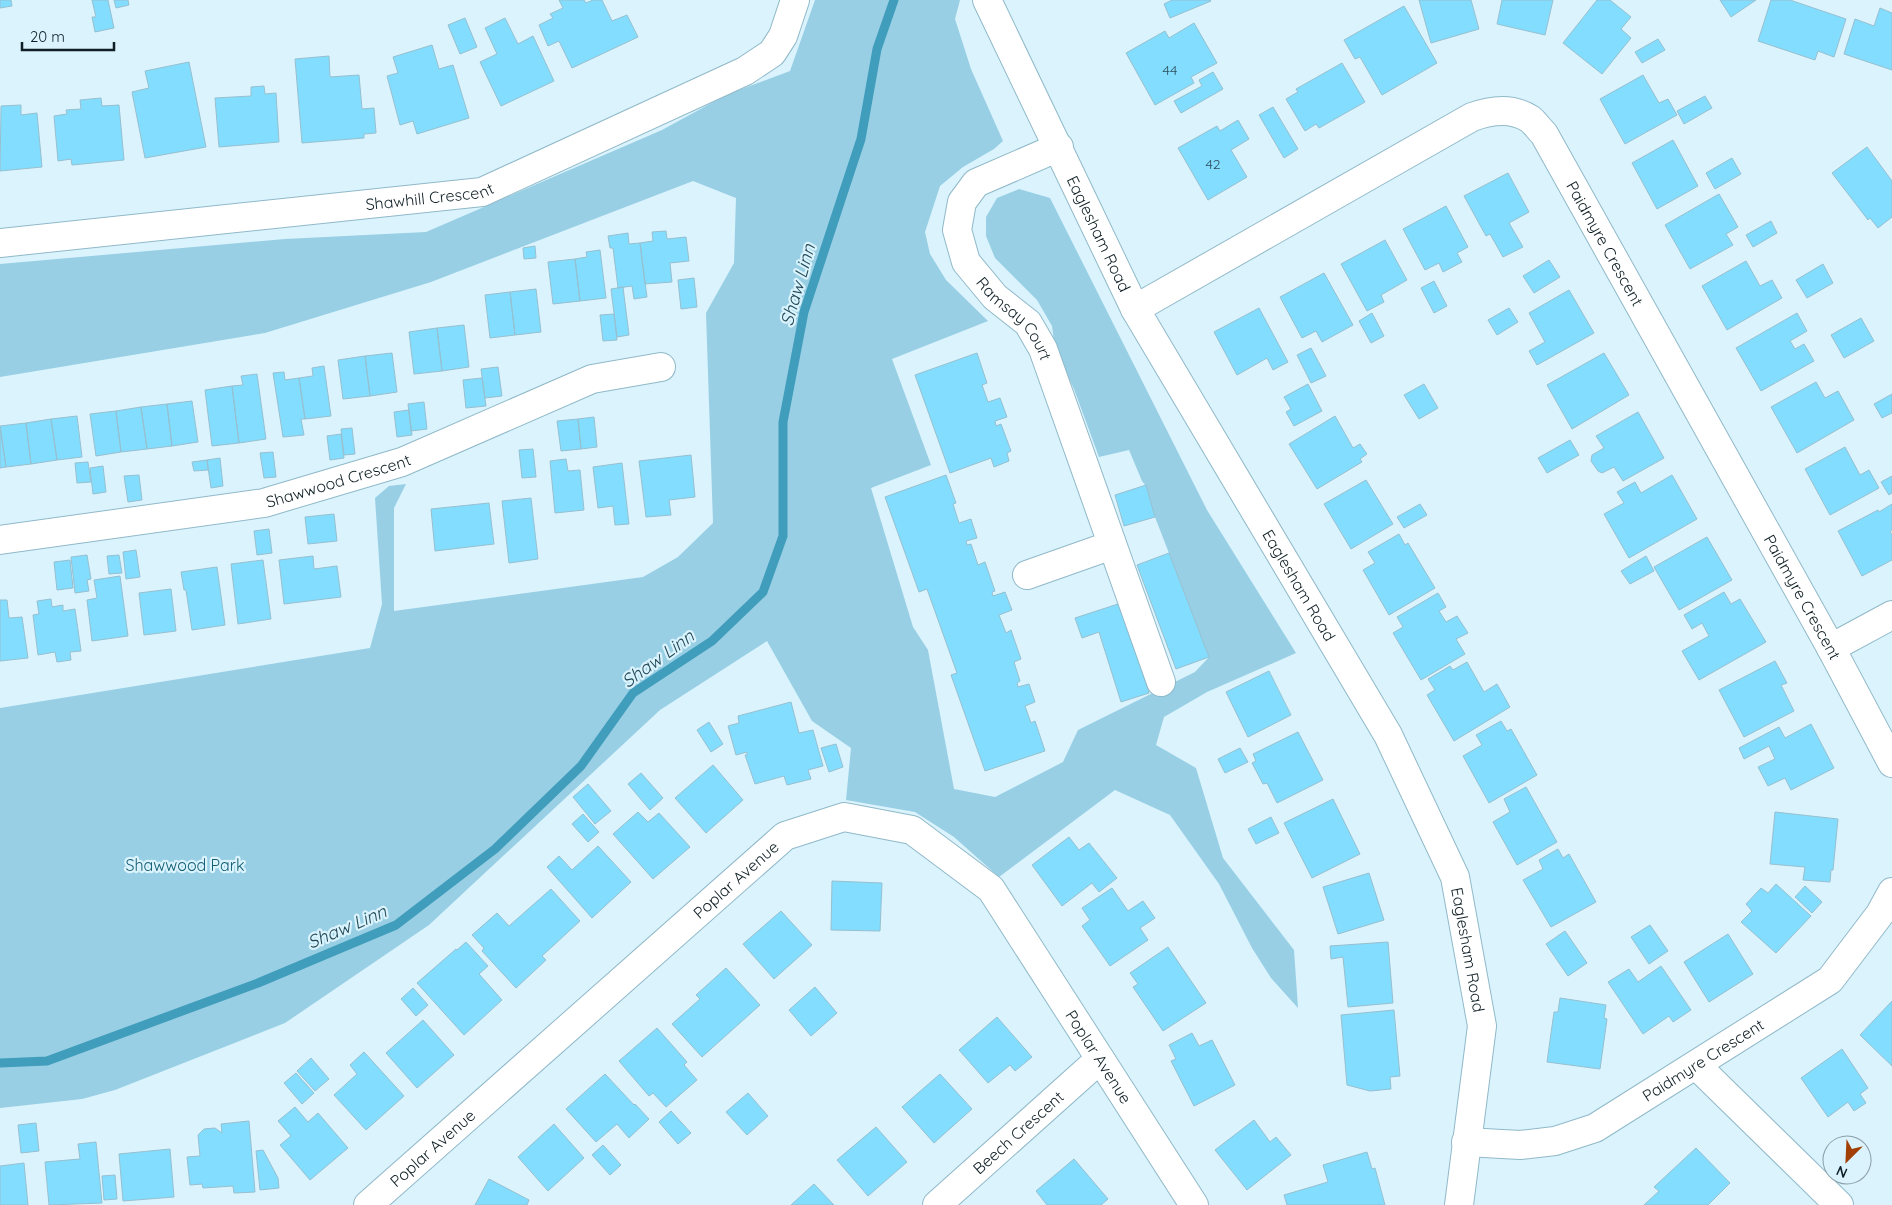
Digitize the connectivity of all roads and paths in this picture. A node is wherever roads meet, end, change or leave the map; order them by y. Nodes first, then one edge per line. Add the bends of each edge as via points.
1 (795, 0) edge
2 (987, 0) edge
3 (1059, 147) junction
4 (0, 243) edge
5 (1135, 309) junction
6 (661, 367) dead end
7 (0, 540) edge
8 (1112, 545) junction
9 (1027, 575) dead end
10 (1892, 615) edge
11 (1831, 648) junction
12 (1161, 682) dead end
13 (1892, 763) edge
14 (1892, 892) edge
15 (1100, 1059) junction
16 (1696, 1065) junction
17 (1466, 1142) junction
18 (381, 1199) edge
19 (937, 1205) edge
20 (1194, 1205) edge
21 (1459, 1205) edge
22 (1839, 1205) edge

1 - 4 street, Shawhill Crescent via 783,36 772,53 745,71 482,192
2 - 3 street, Eaglesham Road
3 - 5 street, Eaglesham Road
3 - 8 street, Ramsay Court via 976,183 962,202 958,230 966,262 995,297 1028,323 1043,349
5 - 11 street, Paidmyre Crescent via 1472,117 1488,111 1506,110 1530,119 1544,134
5 - 17 street, Eaglesham Road via 1388,736 1456,877 1482,1026
6 - 7 street, Shawwood Crescent via 592,379 402,462 264,503
8 - 9 street
8 - 12 street, Ramsay Court
10 - 11 street
11 - 13 street, Paidmyre Crescent
14 - 16 street, Paidmyre Crescent via 1880,914 1830,980
15 - 18 street, Poplar Avenue via 991,889 912,830 844,817 785,836
15 - 19 street, Beech Crescent
15 - 20 street, Poplar Avenue
16 - 17 street, Paidmyre Crescent via 1595,1128 1555,1141 1520,1146
16 - 22 street
17 - 21 street, Eaglesham Road

